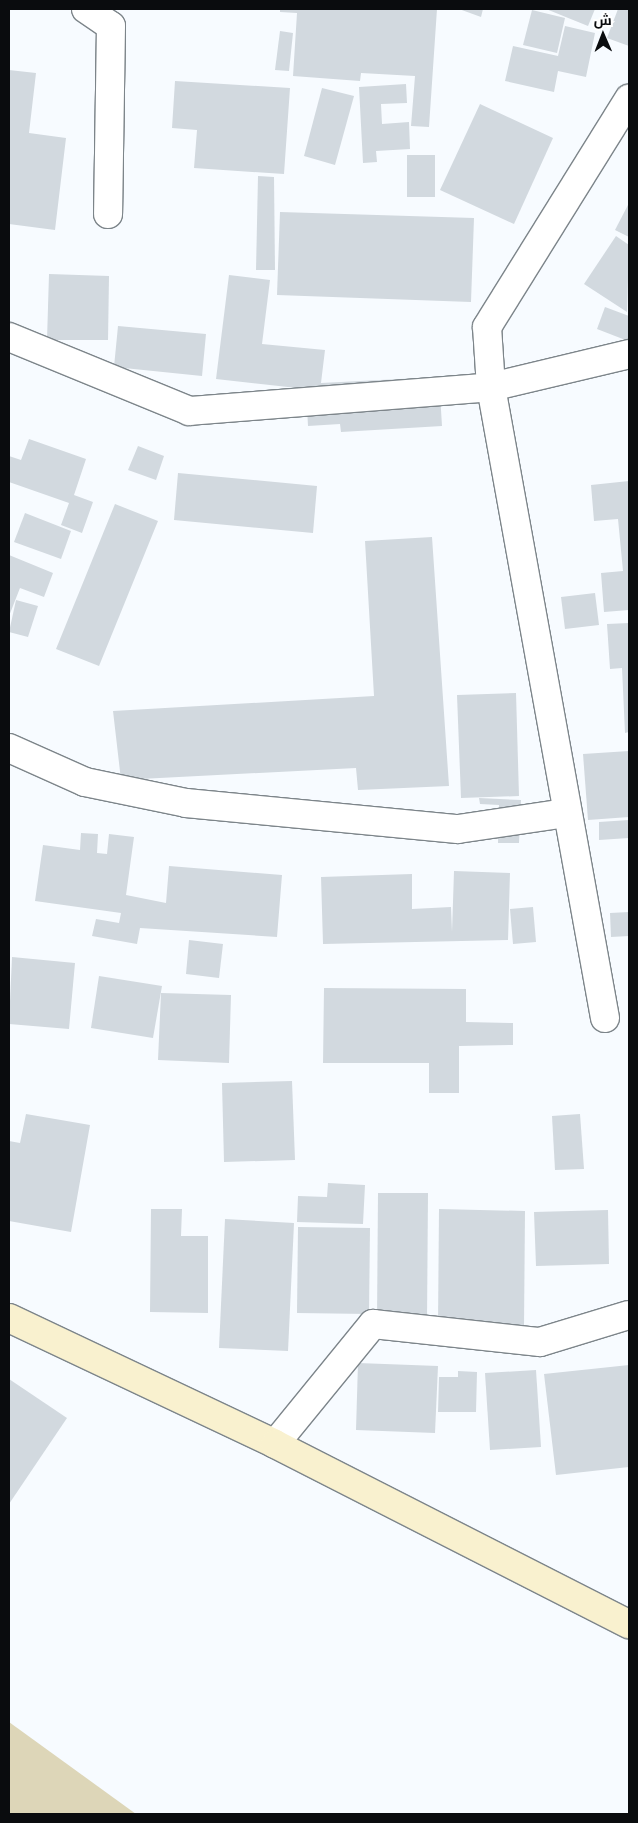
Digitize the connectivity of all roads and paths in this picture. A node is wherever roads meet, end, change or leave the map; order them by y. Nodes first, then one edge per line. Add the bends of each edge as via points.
1 (86, 9) edge
2 (629, 99) edge
3 (108, 214) dead end
4 (9, 337) edge
5 (629, 354) edge
6 (491, 387) junction
7 (9, 748) edge
8 (567, 812) junction
9 (605, 1018) dead end
10 (629, 1315) edge
11 (9, 1318) edge
12 (275, 1444) junction
13 (629, 1624) edge

1 - 3 street via 111,26
2 - 6 street via 487,327
4 - 6 street via 189,411
5 - 6 street
6 - 8 street
7 - 8 street via 85,782 186,803 458,829
8 - 9 street
10 - 12 street via 540,1342 373,1324
11 - 12 main road
12 - 13 main road

